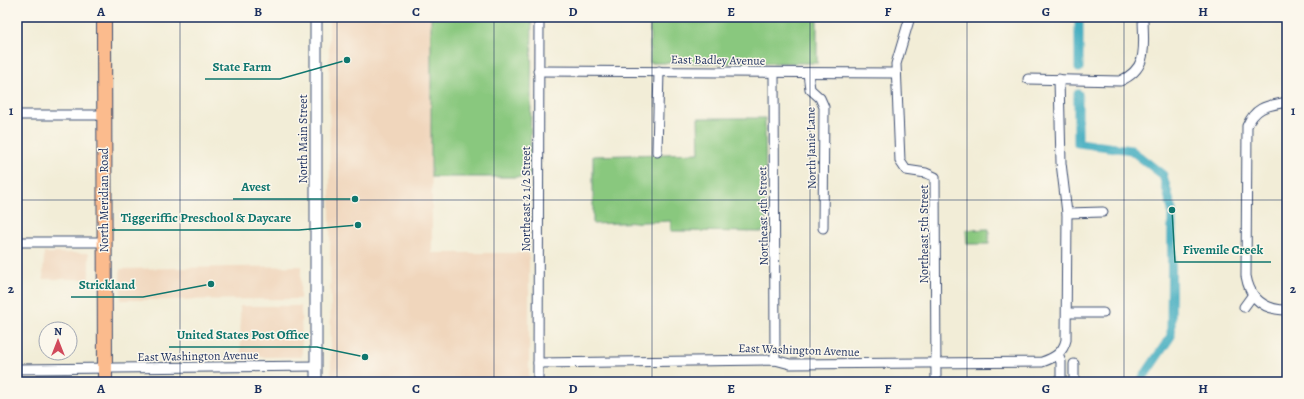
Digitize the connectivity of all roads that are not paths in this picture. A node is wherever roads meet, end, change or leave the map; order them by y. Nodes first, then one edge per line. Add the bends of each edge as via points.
1 (104, 17) edge
2 (316, 17) edge
3 (539, 17) edge
4 (910, 17) edge
5 (1143, 17) edge
6 (538, 71) junction
7 (659, 71) junction
8 (774, 73) junction
9 (808, 73) junction
10 (896, 73) junction
11 (1028, 79) dead end
12 (1059, 80) junction
13 (1287, 102) edge
14 (17, 115) edge
15 (104, 115) junction
16 (657, 152) dead end
17 (1103, 212) dead end
18 (1067, 213) junction
19 (823, 228) dead end
20 (17, 242) edge
21 (104, 242) junction
22 (1252, 296) junction
23 (1244, 307) dead end
24 (1287, 310) edge
25 (1067, 313) junction
26 (1103, 313) dead end
27 (1058, 355) junction
28 (775, 360) junction
29 (538, 363) junction
30 (936, 363) junction
31 (1074, 364) dead end
32 (316, 366) junction
33 (17, 369) edge
34 (104, 376) edge
35 (316, 382) edge
36 (538, 382) edge
37 (936, 382) edge
38 (1061, 382) edge
39 (1074, 382) edge

1 - 15 main road, North Meridian Road
2 - 32 street, North Main Street
3 - 6 street, Northeast 2 1/2 Street
4 - 10 street, Northeast 5th Street via 896,64
5 - 12 street via 1143,57 1137,71 1120,81
6 - 7 street, East Badley Avenue
6 - 29 street, Northeast 2 1/2 Street
7 - 8 street, East Badley Avenue
7 - 16 street
8 - 9 street, East Badley Avenue
8 - 28 street, Northeast 4th Street
9 - 10 street, East Badley Avenue
9 - 19 street, North Janie Lane via 810,89 820,98 824,107
10 - 30 street, Northeast 5th Street via 900,161 906,170 935,177
11 - 12 street
12 - 18 street
13 - 22 street via 1259,109 1251,116 1247,126 1246,276
14 - 15 street
15 - 21 main road, North Meridian Road
17 - 18 street
18 - 25 street
20 - 21 street
21 - 34 main road, North Meridian Road
22 - 23 street
22 - 24 street via 1268,308
25 - 26 street
25 - 27 street via 1065,346
27 - 30 street, East Washington Avenue via 1042,362
27 - 38 street via 1061,362
28 - 29 street, East Washington Avenue
28 - 30 street, East Washington Avenue via 790,364
29 - 36 street, Northeast 2 1/2 Street
30 - 37 street, Northeast 5th Street
31 - 39 street
32 - 34 street, East Washington Avenue
32 - 35 street, North Main Street
33 - 34 street, East Washington Avenue

